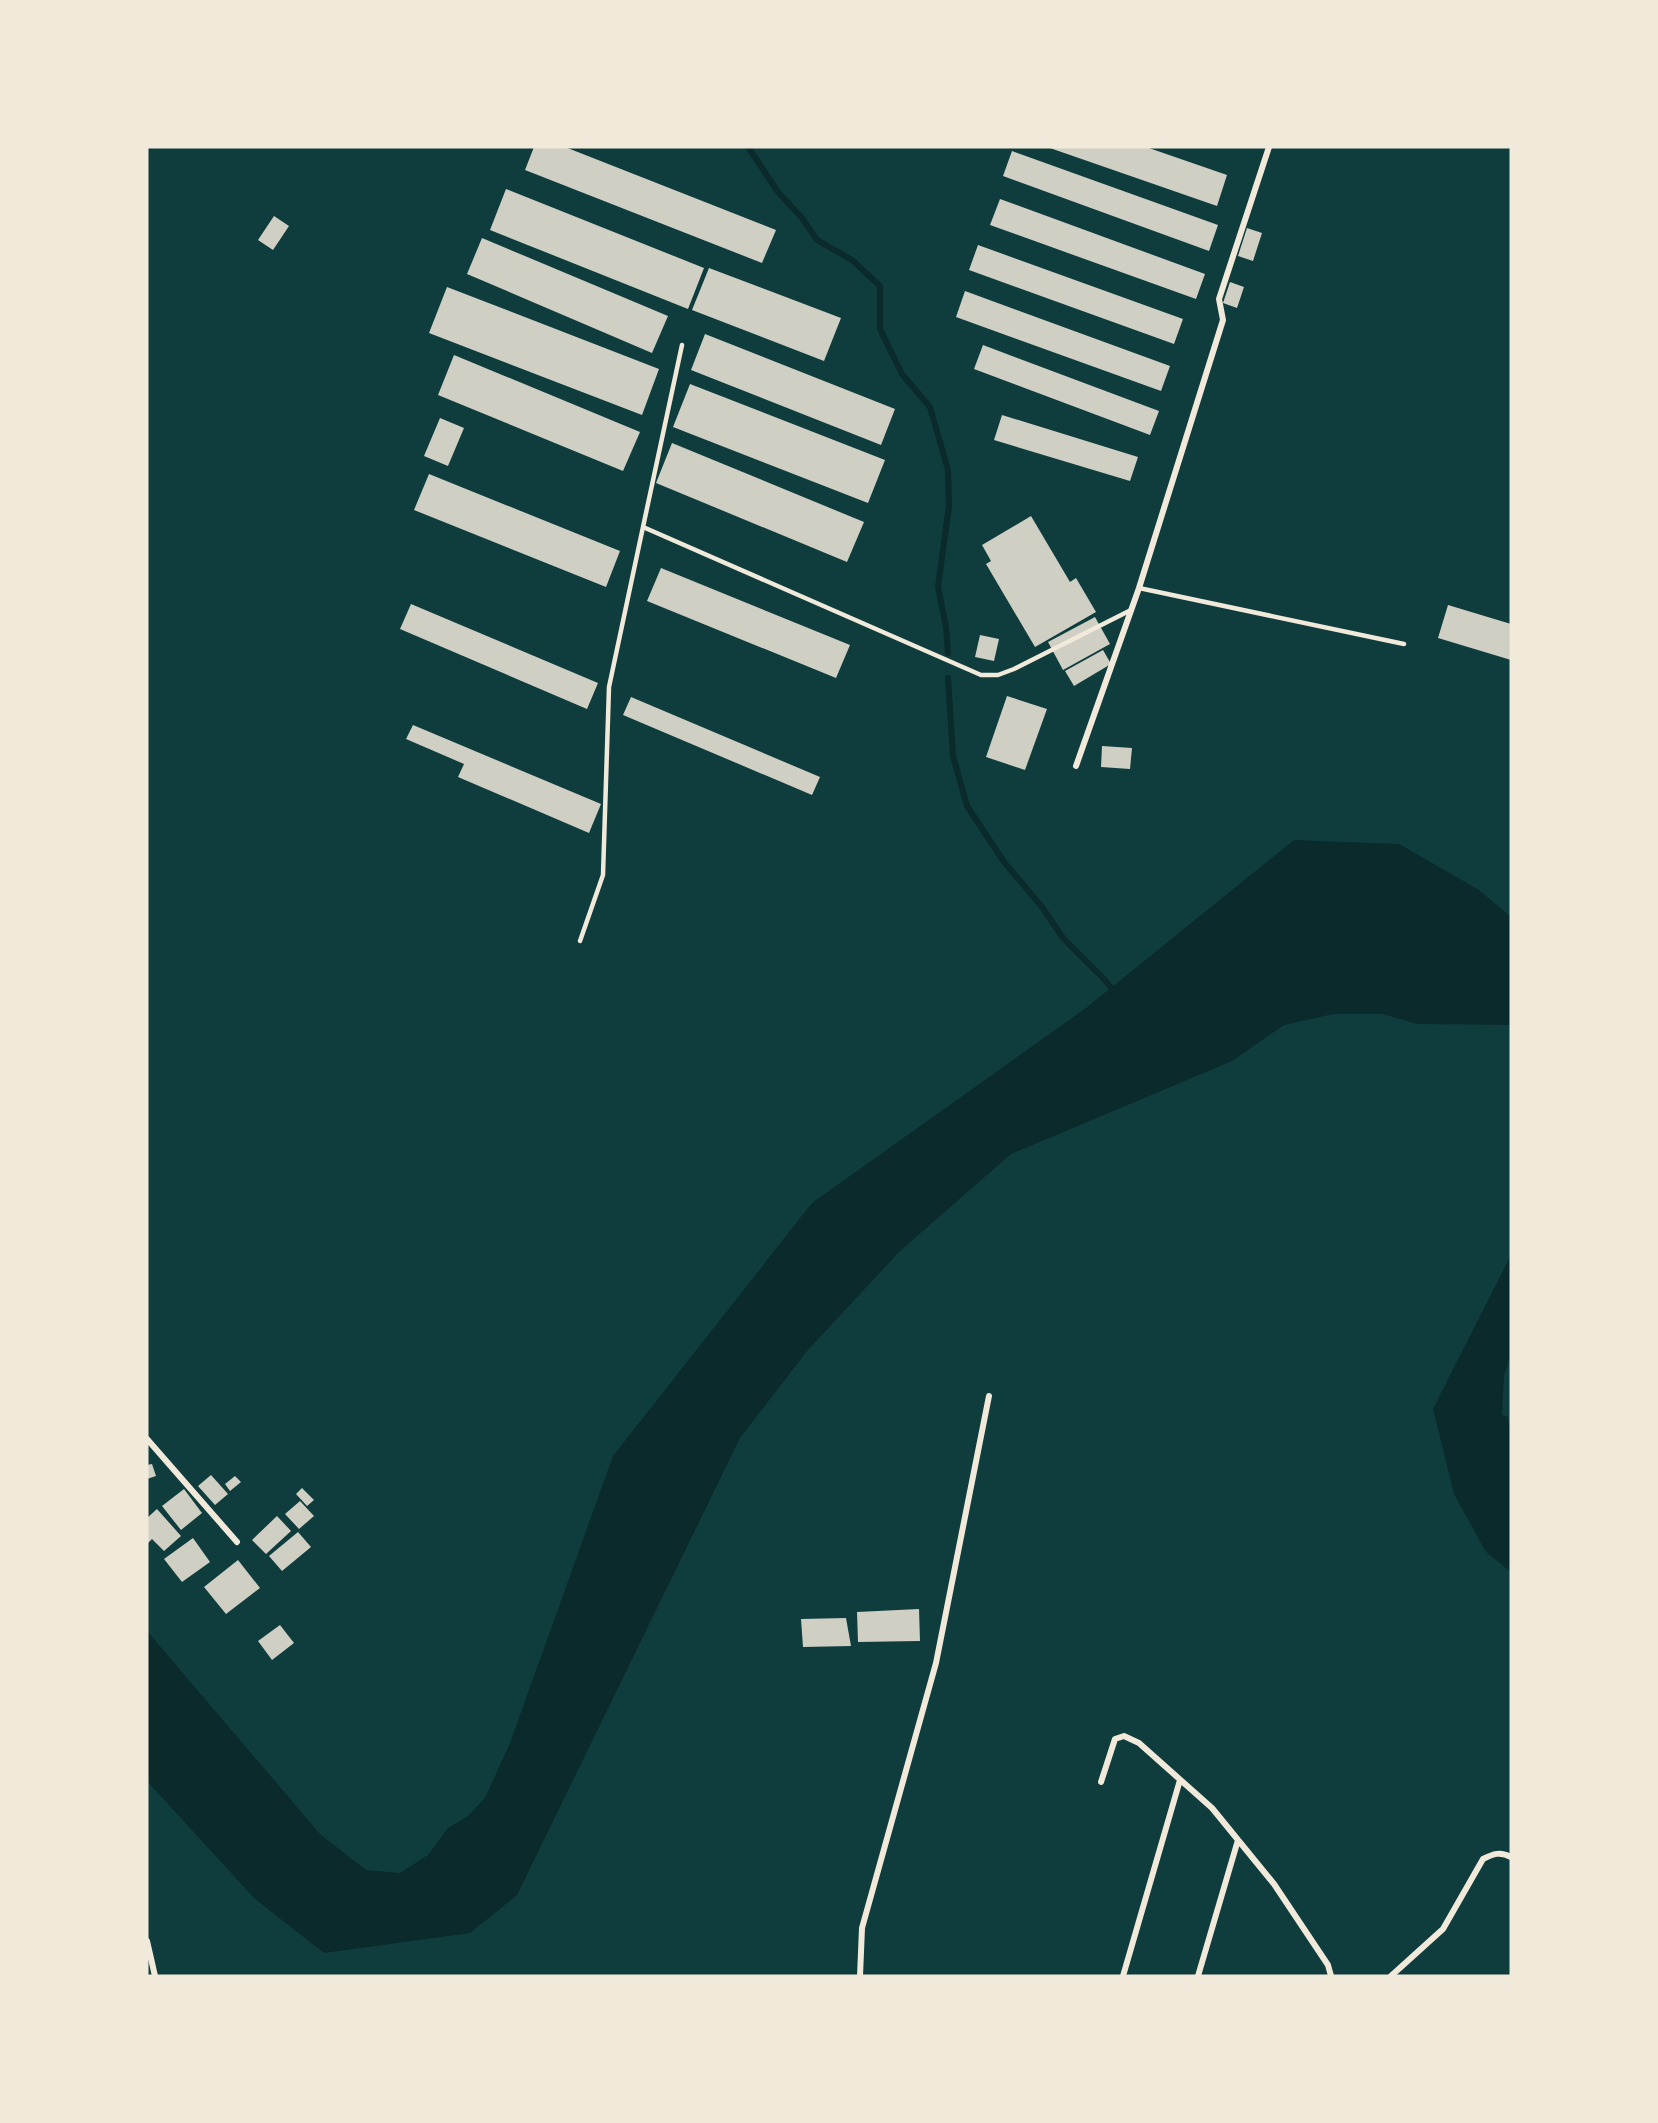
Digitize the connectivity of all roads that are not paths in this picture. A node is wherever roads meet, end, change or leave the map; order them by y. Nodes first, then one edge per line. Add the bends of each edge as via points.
1 (1269, 147) edge
2 (682, 345) dead end
3 (643, 527) junction
4 (1139, 588) junction
5 (1131, 610) junction
6 (1404, 645) dead end
7 (1076, 766) dead end
8 (580, 941) dead end
9 (989, 1396) dead end
10 (147, 1439) edge
11 (237, 1542) dead end
12 (1180, 1780) junction
13 (1101, 1782) dead end
14 (1238, 1840) junction
15 (1511, 1857) edge
16 (147, 1941) edge
17 (155, 1976) edge
18 (860, 1976) edge
19 (1123, 1976) edge
20 (1198, 1976) edge
21 (1331, 1976) edge
22 (1391, 1976) edge

1 - 4 street via 1219,299 1223,320
2 - 3 lane
3 - 5 lane via 981,675 998,675 1014,669
3 - 8 lane via 609,687 603,875
4 - 5 street
4 - 6 lane
5 - 7 street
9 - 18 street via 936,1663 862,1928
10 - 11 street
12 - 13 street via 1139,1743 1124,1736 1115,1739
12 - 14 street via 1212,1808
12 - 19 street
14 - 20 street
14 - 21 street via 1274,1884 1328,1965
15 - 22 street via 1494,1853 1483,1859 1443,1929
16 - 17 street

